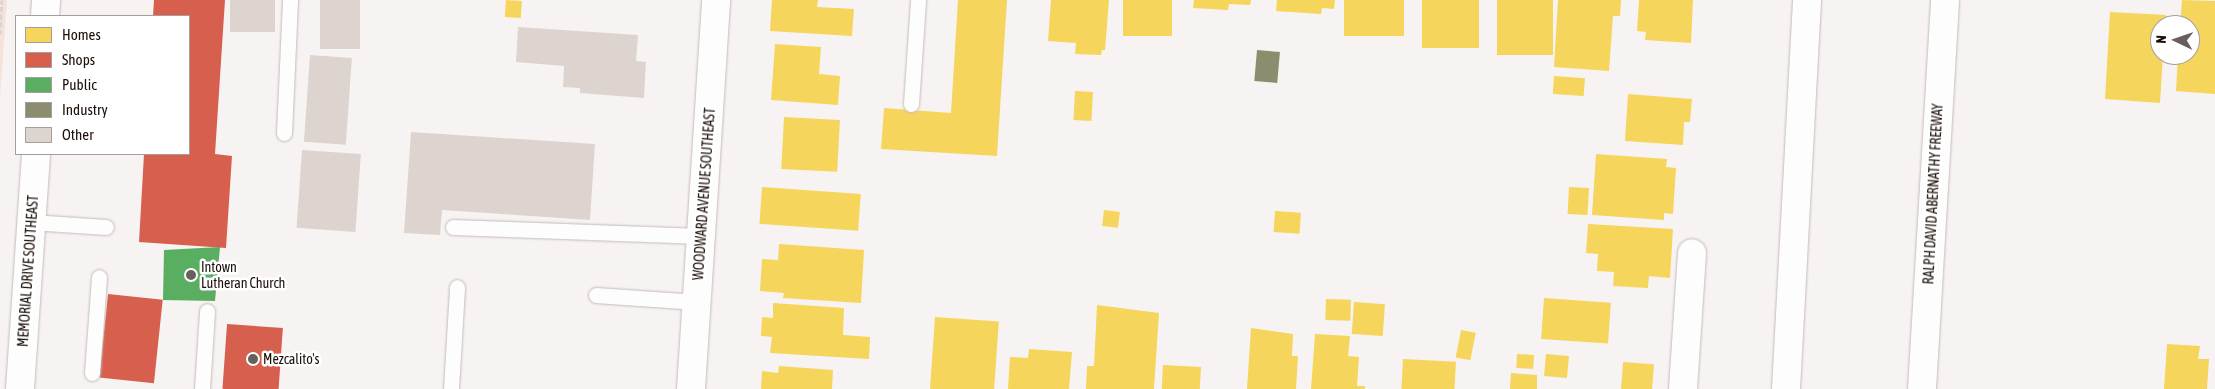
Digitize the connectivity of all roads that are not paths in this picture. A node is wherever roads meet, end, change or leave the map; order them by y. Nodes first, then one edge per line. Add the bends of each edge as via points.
1 (46, 0) edge
2 (290, 0) edge
3 (716, 0) edge
4 (918, 0) edge
5 (1807, 0) edge
6 (1945, 0) edge
7 (45, 15) edge
8 (912, 104) dead end
9 (284, 133) dead end
10 (36, 155) edge
11 (31, 222) junction
12 (106, 227) dead end
13 (453, 227) dead end
14 (701, 236) junction
15 (1692, 253) dead end
16 (99, 277) dead end
17 (456, 287) dead end
18 (596, 295) dead end
19 (697, 302) junction
20 (207, 311) dead end
21 (92, 372) dead end
22 (20, 389) edge
23 (202, 389) edge
24 (451, 389) edge
25 (691, 389) edge
26 (1683, 389) edge
27 (1786, 389) edge
28 (1922, 389) edge

1 - 7 main road
2 - 9 lane
3 - 14 main road, WOODWARD AVENUE SOUTHEAST
4 - 8 lane
5 - 27 main road
6 - 28 main road, RALPH DAVID ABERNATHY FREEWAY
10 - 11 main road, MEMORIAL DRIVE SOUTHEAST
11 - 12 lane
11 - 22 main road, MEMORIAL DRIVE SOUTHEAST
13 - 14 lane
14 - 19 main road, WOODWARD AVENUE SOUTHEAST
15 - 26 main road
16 - 21 lane
17 - 24 lane
18 - 19 lane
19 - 25 main road, WOODWARD AVENUE SOUTHEAST
20 - 23 lane

